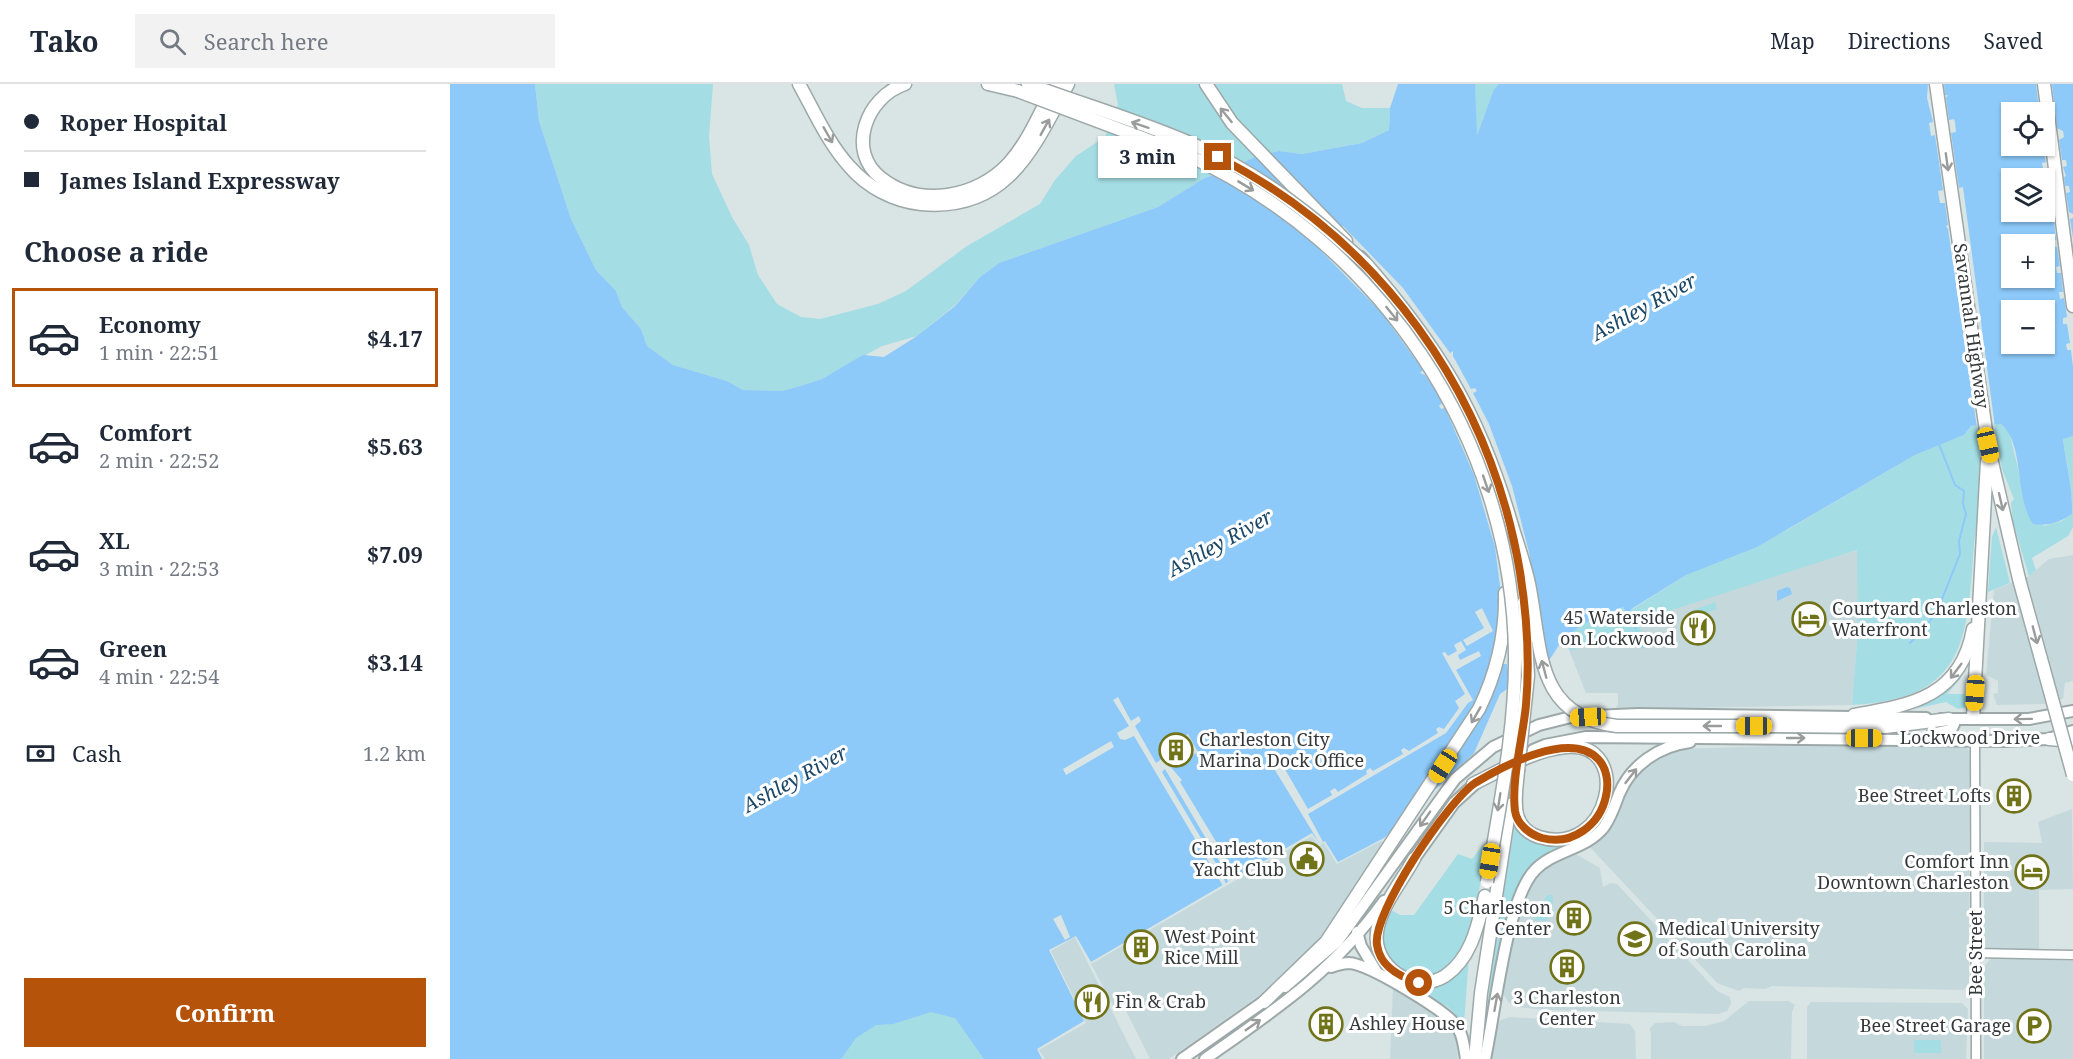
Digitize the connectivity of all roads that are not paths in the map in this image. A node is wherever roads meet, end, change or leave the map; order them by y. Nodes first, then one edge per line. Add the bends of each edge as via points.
1 (799, 84) edge
2 (905, 84) edge
3 (988, 84) edge
4 (999, 84) edge
5 (1055, 84) edge
6 (1068, 84) edge
7 (1206, 84) edge
8 (1936, 84) edge
9 (2044, 84) edge
10 (1023, 88) edge
11 (1366, 264) junction
12 (2073, 306) edge
13 (1987, 442) junction
14 (1512, 526) junction
15 (1505, 556) junction
16 (1979, 596) junction
17 (2073, 711) edge
18 (1854, 715) junction
19 (1973, 718) junction
20 (1949, 719) junction
21 (2073, 731) edge
22 (1733, 738) junction
23 (1881, 738) junction
24 (1975, 739) junction
25 (2049, 739) junction
26 (2073, 741) edge
27 (1518, 771) junction
28 (2073, 775) edge
29 (1473, 784) junction
30 (1414, 859) joint
31 (1376, 878) junction
32 (1492, 883) junction
33 (1394, 891) junction
34 (1485, 896) junction
35 (1359, 914) junction
36 (1358, 936) junction
37 (1976, 953) junction
38 (2073, 956) edge
39 (1328, 968) junction
40 (1379, 974) junction
41 (1264, 1002) junction
42 (1182, 1059) edge
43 (1205, 1059) edge
44 (1467, 1059) edge
45 (1475, 1059) edge
46 (1485, 1059) edge
47 (1976, 1059) edge

1 -> 6 highway, bridge via 834,146 867,183 909,202 953,205 991,191 1018,168
2 - 5 highway, bridge via 880,98 867,116 864,136 869,162 880,177 899,189 943,196 978,185 1008,164 1019,152
3 - 10 highway
4 - 10 highway
11 -> 7 highway, bridge via 1232,123
8 -> 13 highway, Savannah Highway
9 - 12 highway
11 -> 10 highway, bridge via 1294,202 1237,166 1174,136
10 -> 15 highway, bridge via 1211,166 1281,209 1344,261 1399,322 1451,404 1479,464
11 - 14 highway via 1420,328 1463,398 1486,447
13 - 16 highway
13 -> 28 highway, Savannah Highway, bridge via 2019,579
20 -> 14 highway, bridge via 1885,727 1617,726 1596,722 1568,707 1547,681 1529,582
14 - 27 highway, bridge via 1528,647
15 -> 31 highway, bridge via 1502,637 1488,692
15 -> 32 highway, bridge via 1514,623 1515,678
16 -> 18 highway via 1969,648 1960,667 1943,686 1915,703
16 - 19 highway
17 -> 19 main road, Lockwood Drive via 2029,719
18 - 20 main road, Lockwood Drive
18 -> 31 main road, Lockwood Drive, bridge via 1614,715 1571,717 1539,725 1493,747 1470,765
19 - 20 main road, Lockwood Drive
19 - 24 main road
20 - 23 main road via 1954,724 1948,731
21 - 25 main road, Lockwood Drive
22 -> 23 main road, Lockwood Drive
22 - 29 main road, Lockwood Drive, bridge via 1586,737 1545,745 1496,767
46 -> 22 main road via 1515,908 1528,879 1541,864 1596,835 1609,818 1628,778 1651,755 1678,744
23 - 24 main road, Lockwood Drive
24 - 25 main road, Lockwood Drive
24 - 37 street, Bee Street
25 - 26 highway
27 - 29 highway, bridge via 1516,815 1534,835 1559,840 1576,835 1592,824 1603,807 1608,788 1603,766 1588,751 1575,747 1529,756
27 - 32 highway
29 - 30 main road, Lockwood Drive via 1454,803
30 - 33 highway
31 - 35 main road, Lockwood Drive
31 - 41 highway via 1326,942
32 - 34 highway
32 - 45 highway
33 - 34 highway via 1378,925 1377,948 1393,972 1419,983 1445,976 1461,960 1473,937
33 - 36 main road
34 - 44 highway
35 - 36 main road
35 - 41 main road, Lockwood Drive via 1319,961
36 - 39 main road
36 - 40 main road
37 - 38 street
37 - 47 street, Bee Street
39 - 40 main road via 1349,963
43 -> 39 main road
40 - 44 main road via 1456,1024
41 - 42 main road, Lockwood Drive

